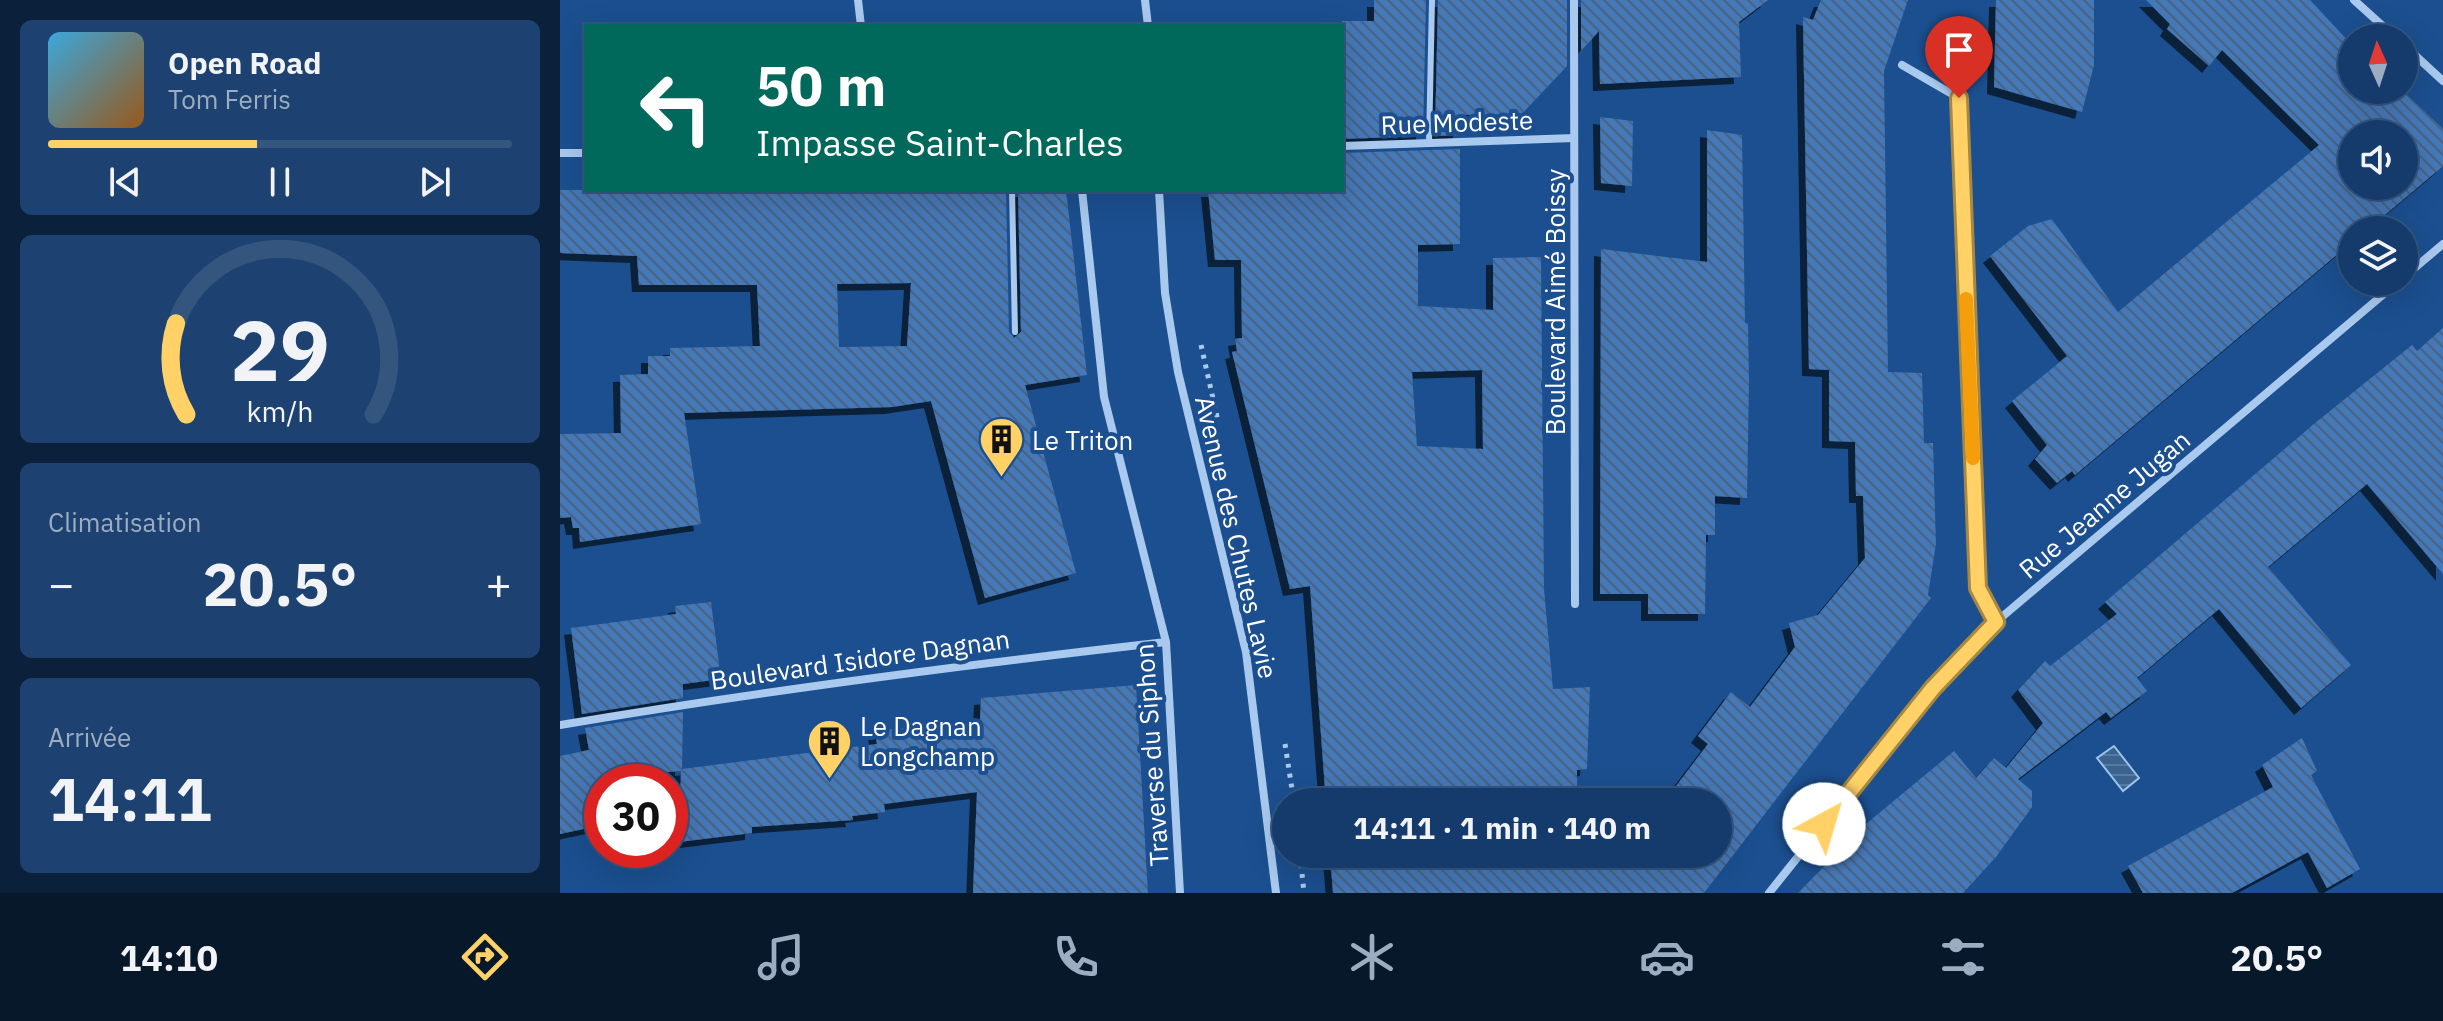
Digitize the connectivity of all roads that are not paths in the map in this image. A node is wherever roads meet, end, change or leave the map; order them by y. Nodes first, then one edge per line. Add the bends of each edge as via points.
1 (858, 0) edge
2 (1145, 0) edge
3 (1432, 0) edge
4 (1574, 0) edge
5 (2354, 0) edge
6 (861, 24) edge
7 (1148, 24) edge
8 (2381, 24) edge
9 (2418, 58) edge
10 (1902, 65) dead end
11 (2443, 81) edge
12 (1574, 138) junction
13 (1429, 143) junction
14 (1344, 146) edge
15 (560, 153) edge
16 (584, 153) edge
17 (1012, 192) edge
18 (1082, 192) edge
19 (1159, 192) edge
20 (2443, 244) edge
21 (2418, 265) edge
22 (2381, 296) edge
23 (1015, 332) dead end
24 (1575, 604) dead end
25 (1996, 622) junction
26 (1166, 642) junction
27 (560, 725) edge
28 (1180, 893) edge
29 (1276, 893) edge
30 (1769, 893) edge

1 - 6 street
2 - 7 street
3 - 13 lane
4 - 12 street, Boulevard Aimé Boissy
5 - 8 street
9 - 11 street
10 - 25 street via 1959,98 1978,588
12 - 13 street, Rue Modeste
12 - 24 street, Boulevard Aimé Boissy
13 - 14 street, Rue Modeste
15 - 16 street
17 - 23 lane
18 - 26 street, Traverse du Siphon via 1104,397
19 - 29 street, Avenue des Chutes Lavie via 1165,293 1178,372 1246,652
20 - 21 street
22 - 25 street, Rue Jeanne Jugan
25 - 30 street, Rue Jeanne Jugan via 1933,688
26 - 27 street, Boulevard Isidore Dagnan via 750,693
26 - 28 street, Traverse du Siphon

